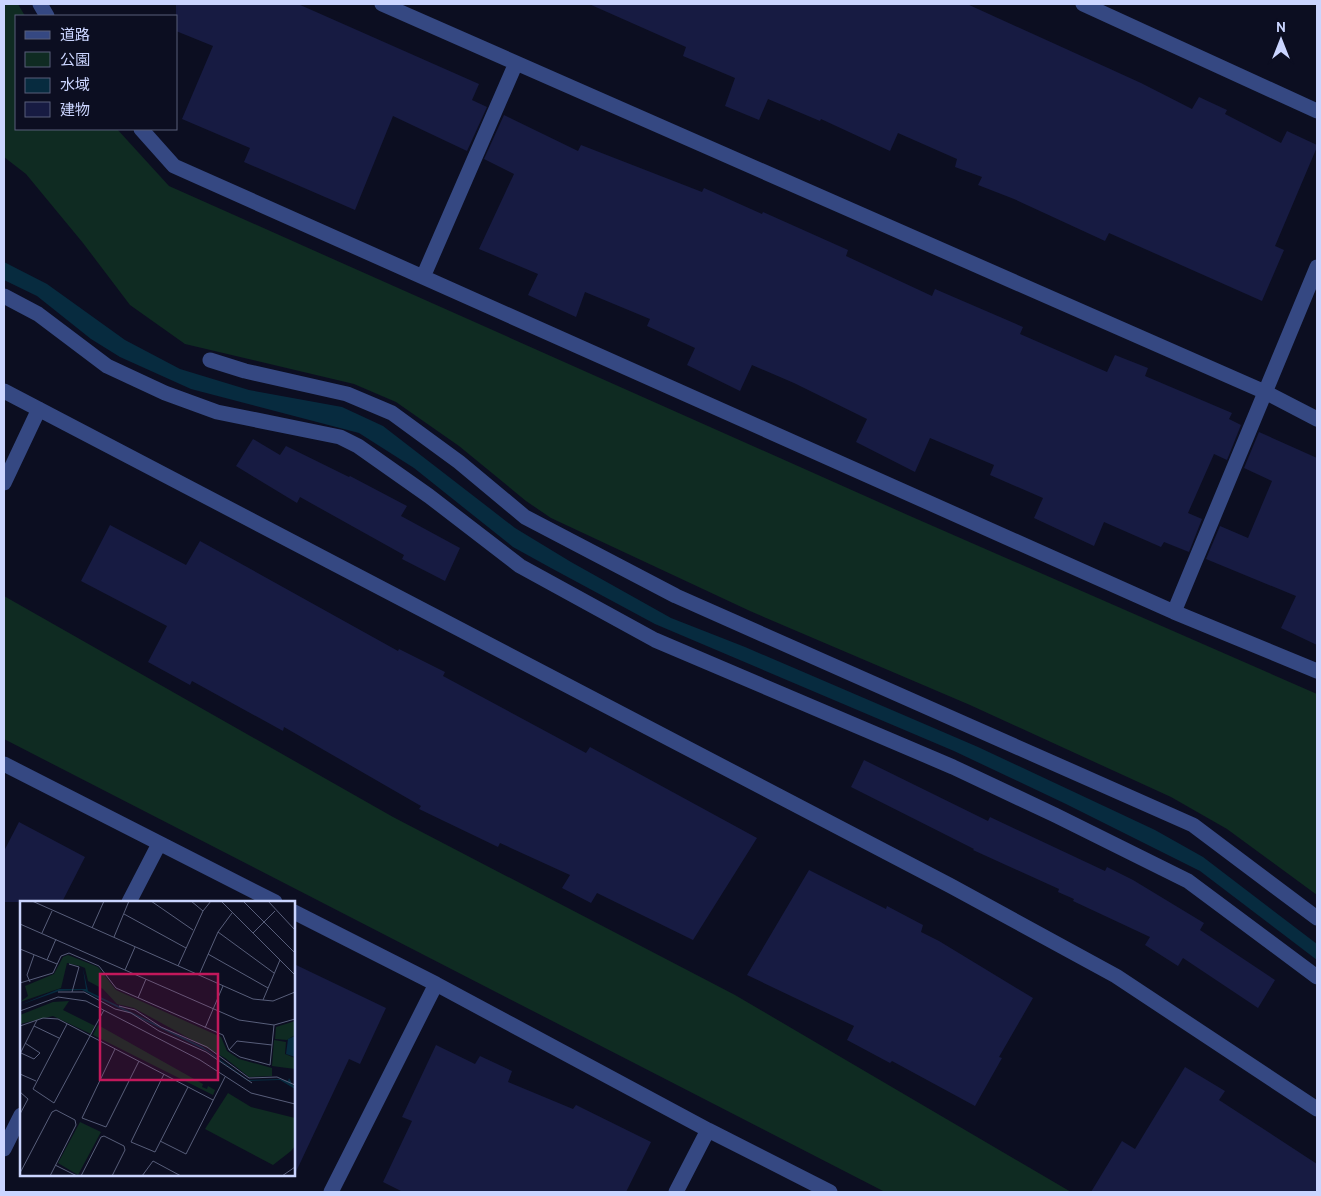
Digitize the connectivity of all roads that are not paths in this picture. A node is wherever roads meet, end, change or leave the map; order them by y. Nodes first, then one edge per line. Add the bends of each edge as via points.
1 (40, 4) edge
2 (382, 4) edge
3 (1083, 4) edge
4 (1107, 8) edge
5 (47, 15) edge
6 (516, 62) junction
7 (1317, 111) edge
8 (142, 130) edge
9 (1317, 267) edge
10 (423, 277) junction
11 (4, 296) edge
12 (210, 360) dead end
13 (4, 391) edge
14 (1265, 392) junction
15 (38, 409) junction
16 (1317, 419) edge
17 (4, 483) edge
18 (1174, 612) junction
19 (1317, 671) edge
20 (4, 764) edge
21 (159, 844) junction
22 (130, 901) edge
23 (273, 901) edge
24 (295, 913) edge
25 (1317, 918) edge
26 (1317, 977) edge
27 (436, 984) junction
28 (1317, 1109) edge
29 (20, 1117) edge
30 (708, 1130) junction
31 (4, 1150) edge
32 (331, 1192) edge
33 (676, 1192) edge
34 (830, 1192) edge

1 - 5 street
2 - 6 street
3 - 4 street
4 - 7 street
6 - 10 street
6 - 14 street
8 - 10 street via 174,166
9 - 14 street
10 - 18 street
11 - 26 street via 38,314 106,366 165,393 217,412 340,438 358,446 520,566 655,640 952,767 1188,881
12 - 25 street via 347,394 392,414 459,462 525,517 676,596 1193,825
13 - 15 street
14 - 16 street
14 - 18 street
15 - 17 street
15 - 28 street via 969,895 1116,976
18 - 19 street
20 - 21 street
21 - 22 street
21 - 23 street
24 - 27 street
27 - 30 street
27 - 32 street
29 - 31 street
30 - 33 street
30 - 34 street

